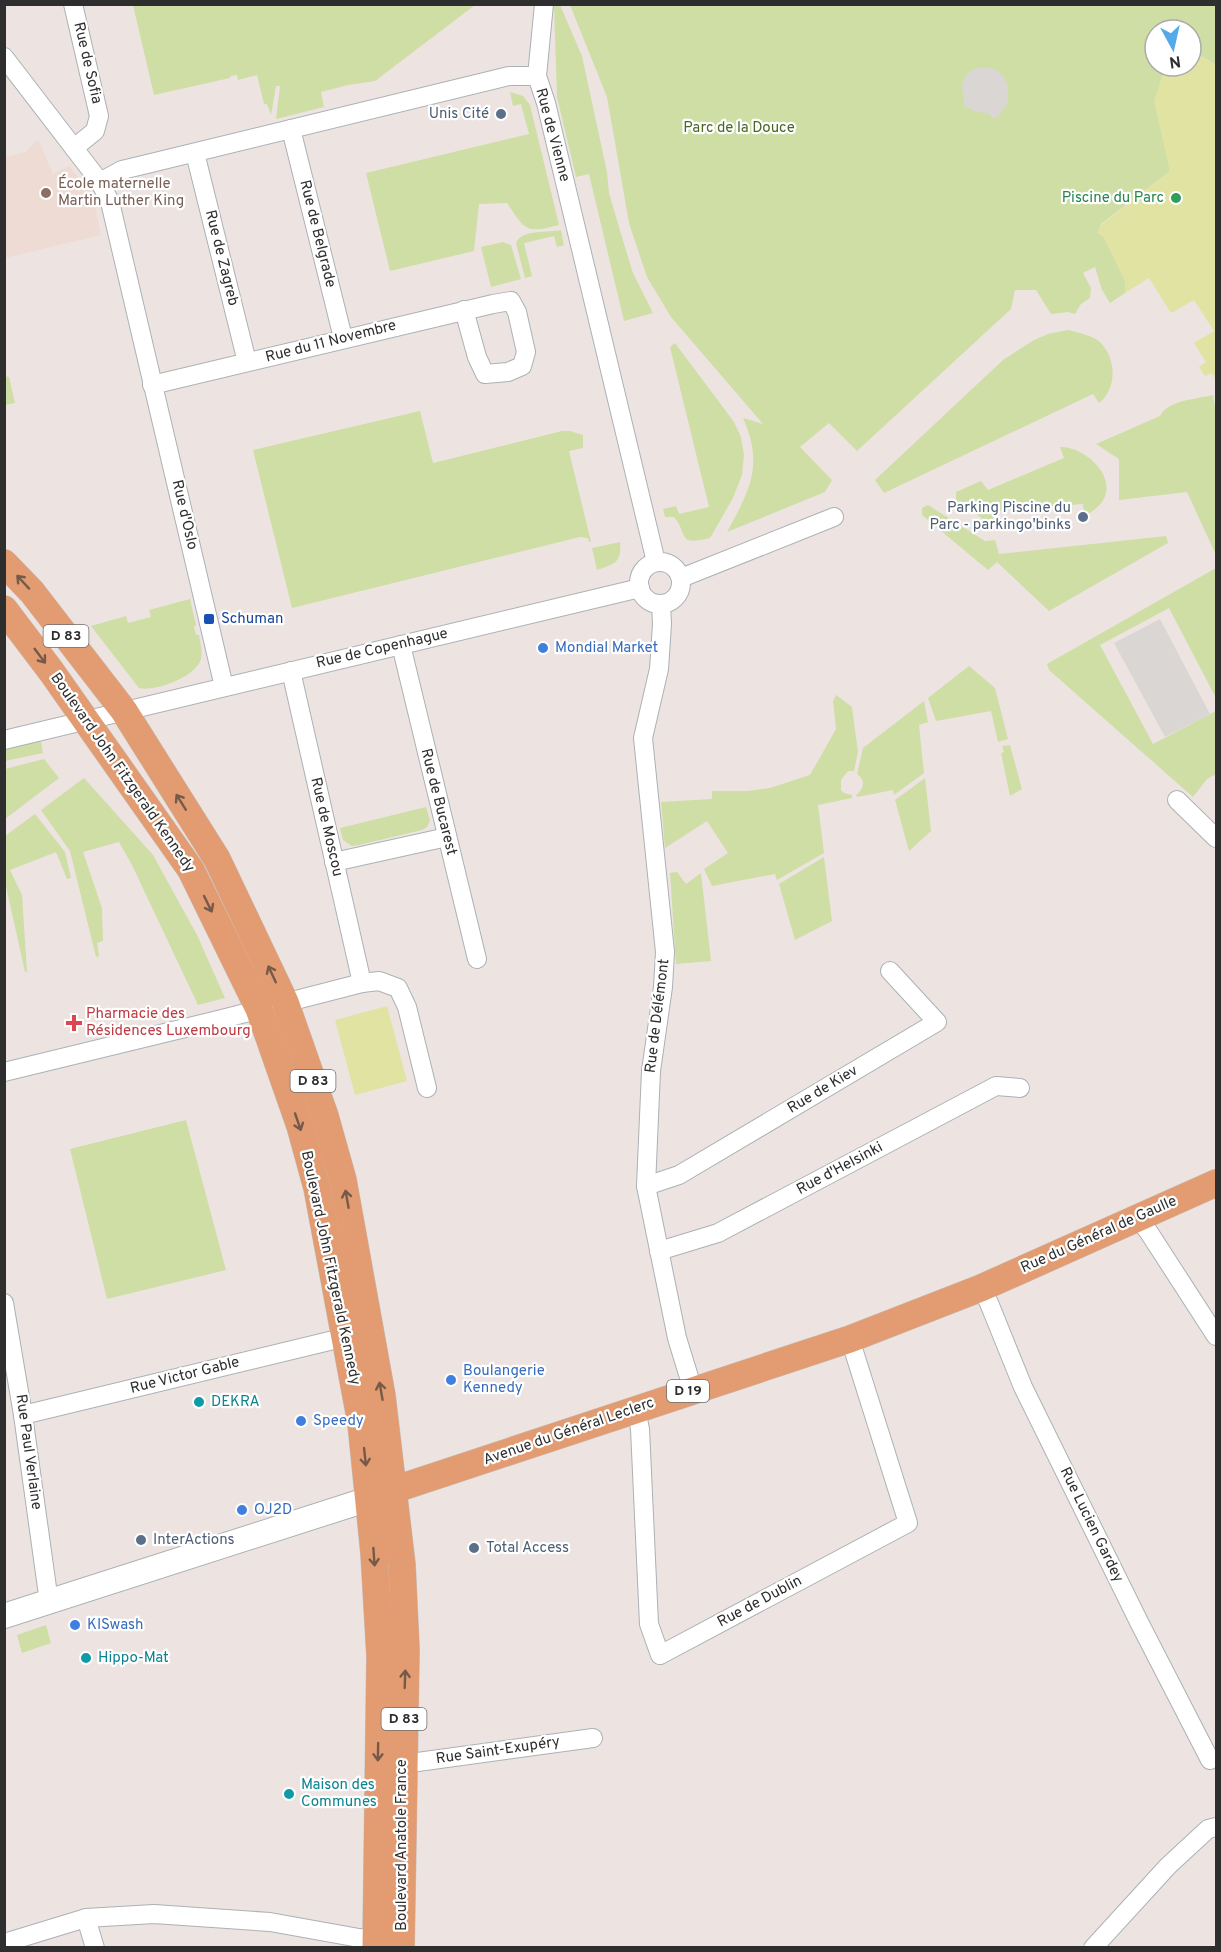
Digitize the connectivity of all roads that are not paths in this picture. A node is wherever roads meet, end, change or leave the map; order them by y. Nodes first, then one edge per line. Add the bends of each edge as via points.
1 (73, 4) edge
2 (544, 4) edge
3 (4, 57) edge
4 (537, 76) junction
5 (291, 129) junction
6 (74, 148) junction
7 (195, 153) junction
8 (100, 182) junction
9 (465, 310) junction
10 (343, 338) junction
11 (247, 362) junction
12 (152, 385) junction
13 (834, 517) dead end
14 (656, 562) junction
15 (4, 563) edge
16 (681, 578) junction
17 (640, 588) junction
18 (662, 604) junction
19 (4, 609) edge
20 (401, 645) junction
21 (291, 671) junction
22 (224, 687) junction
23 (124, 711) junction
24 (85, 720) junction
25 (4, 740) edge
26 (1177, 800) dead end
27 (447, 837) junction
28 (1216, 838) edge
29 (334, 862) junction
30 (477, 959) dead end
31 (890, 971) dead end
32 (362, 983) junction
33 (285, 1002) junction
34 (259, 1009) junction
35 (4, 1072) edge
36 (427, 1088) dead end
37 (1020, 1088) dead end
38 (1216, 1183) edge
39 (645, 1186) junction
40 (1138, 1219) junction
41 (658, 1251) junction
42 (981, 1288) junction
43 (4, 1303) edge
44 (1216, 1336) edge
45 (346, 1337) junction
46 (850, 1339) junction
47 (693, 1390) junction
48 (636, 1410) junction
49 (23, 1415) junction
50 (394, 1490) junction
51 (369, 1498) junction
52 (49, 1602) junction
53 (4, 1616) edge
54 (593, 1738) dead end
55 (1210, 1760) dead end
56 (402, 1764) junction
57 (1216, 1827) edge
58 (86, 1918) junction
59 (4, 1943) edge
60 (384, 1945) edge
61 (95, 1947) edge
62 (1092, 1947) edge

1 - 6 street, Rue de Sofia via 99,116 95,130
2 - 4 street
3 - 6 street
4 - 5 street, Rue de Vienne via 509,76
4 - 14 street, Rue de Vienne
5 - 7 street, Rue de Vienne
5 - 10 street, Rue de Belgrade
6 - 8 street
7 - 8 street, Rue de Vienne via 122,170
7 - 11 street, Rue de Zagreb
8 - 12 street, Rue d'Oslo via 110,202
9 - 9 street, Rue du 11 Novembre via 511,301 526,352 522,366 485,374
9 - 10 street, Rue du 11 Novembre
10 - 11 street, Rue du 11 Novembre
11 - 12 street, Rue du 11 Novembre
12 - 22 street, Rue d'Oslo
13 - 16 street
14 - 16 street via 671,565
14 - 17 street via 642,572
23 -> 15 main road, Boulevard John Fitzgerald Kennedy / D 83 via 32,592
16 - 18 street via 675,598
17 - 18 street via 648,600
17 - 20 street, Rue de Copenhague
18 - 39 street, Rue de Délémont via 659,669 643,738 665,952 651,1071
19 -> 24 main road, Boulevard John Fitzgerald Kennedy / D 83
20 - 21 street, Rue de Copenhague
20 - 27 street, Rue de Bucarest
21 - 22 street, Rue de Copenhague
21 - 29 street, Rue de Moscou
22 - 23 street, Rue de Copenhague
23 - 24 street, Rue de Copenhague
33 -> 23 main road, Boulevard John Fitzgerald Kennedy / D 83 via 218,859
24 - 25 street, Rue de Copenhague
24 -> 34 main road, Boulevard John Fitzgerald Kennedy / D 83 via 191,870
26 - 28 street
27 - 29 street
27 - 30 street, Rue de Bucarest
29 - 32 street, Rue de Moscou
31 - 39 street, Rue de Kiev via 938,1022 679,1175
32 - 33 street
32 - 36 street via 379,981 398,988 407,1006
33 - 34 street
50 -> 33 main road, Boulevard John Fitzgerald Kennedy / D 83 via 382,1396 343,1180
34 - 35 street
34 -> 45 main road, Boulevard John Fitzgerald Kennedy / D 83 via 317,1188
37 - 41 street, Rue d'Helsinki via 996,1086 718,1233
38 - 40 main road, Rue du Général de Gaulle / D 19
39 - 41 street, Rue de Délémont
40 - 42 main road, Rue du Général de Gaulle / D 19
40 - 44 street
41 - 47 street, Rue de Délémont
42 - 46 main road, Avenue du Général Leclerc / D 19
42 - 55 street, Rue Lucien Gardey via 1023,1387
43 - 49 street, Rue Paul Verlaine
45 - 49 street, Rue Victor Gable
45 -> 51 main road, Boulevard John Fitzgerald Kennedy / D 83 via 362,1423
46 - 47 main road, Avenue du Général Leclerc / D 19
46 - 48 street, Rue de Dublin via 908,1523 660,1656 649,1624
47 - 48 main road, Avenue du Général Leclerc / D 19
48 - 50 main road, Avenue du Général Leclerc / D 19
49 - 52 street, Rue Paul Verlaine
50 - 51 main road, D 19
56 -> 50 main road, Boulevard Anatole France / D 83 via 406,1650
51 - 52 street
51 -> 60 main road, Boulevard Anatole France / D 83 via 380,1656
52 - 53 street
54 - 56 street, Rue Saint-Exupéry
56 - 60 main road, Boulevard Anatole France / D 83
57 - 62 street via 1208,1829 1168,1866
58 - 59 street
58 - 60 street via 154,1914 270,1922
58 - 61 street

